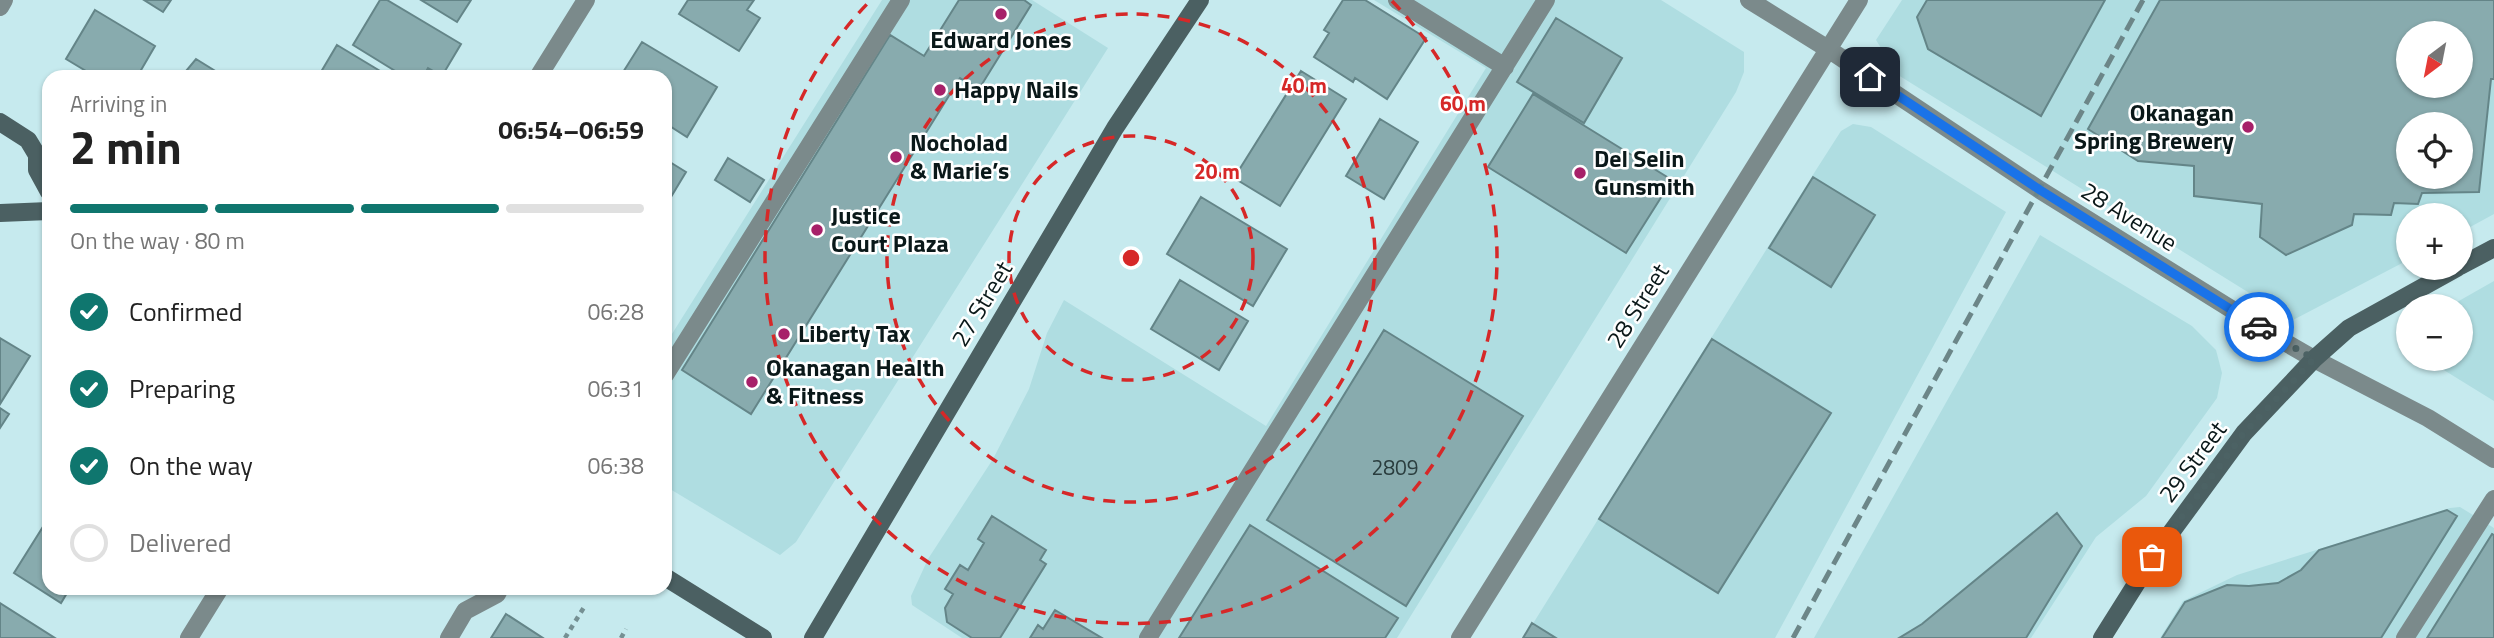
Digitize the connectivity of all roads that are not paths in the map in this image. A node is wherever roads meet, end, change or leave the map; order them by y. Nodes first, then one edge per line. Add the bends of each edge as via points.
1 (4, 0) edge
2 (586, 0) edge
3 (901, 0) edge
4 (1200, 0) edge
5 (1397, 0) edge
6 (1546, 0) edge
7 (1749, 0) edge
8 (1859, 0) edge
9 (0, 7) edge
10 (1828, 49) junction
11 (1505, 67) junction
12 (542, 70) edge
13 (0, 122) edge
14 (42, 179) edge
15 (42, 211) edge
16 (0, 213) edge
17 (2494, 248) edge
18 (2473, 259) edge
19 (2436, 280) edge
20 (2314, 359) junction
21 (672, 364) edge
22 (2494, 459) edge
23 (2494, 499) edge
24 (672, 581) edge
25 (216, 595) edge
26 (495, 595) edge
27 (188, 638) edge
28 (449, 638) edge
29 (763, 638) edge
30 (813, 638) edge
31 (1148, 638) edge
32 (1460, 638) edge
33 (2102, 638) edge
34 (2405, 638) edge

1 - 9 street
2 - 12 street
3 - 21 street
4 - 30 street, 27 Street via 1115,128
5 - 11 street
6 - 11 street
7 - 10 street, 28 Avenue
8 - 10 street, 28 Street
10 - 20 street, 28 Avenue via 2040,190
10 - 32 street, 28 Street
11 - 31 street
13 - 14 street via 28,140
15 - 16 street
17 - 18 street, 29 Street
19 - 20 street, 29 Street via 2349,328
20 - 22 street, 28 Avenue via 2428,418
20 - 33 street, 29 Street via 2244,433 2152,557
23 - 34 street
24 - 29 street
25 - 27 street
26 - 28 street via 466,611

